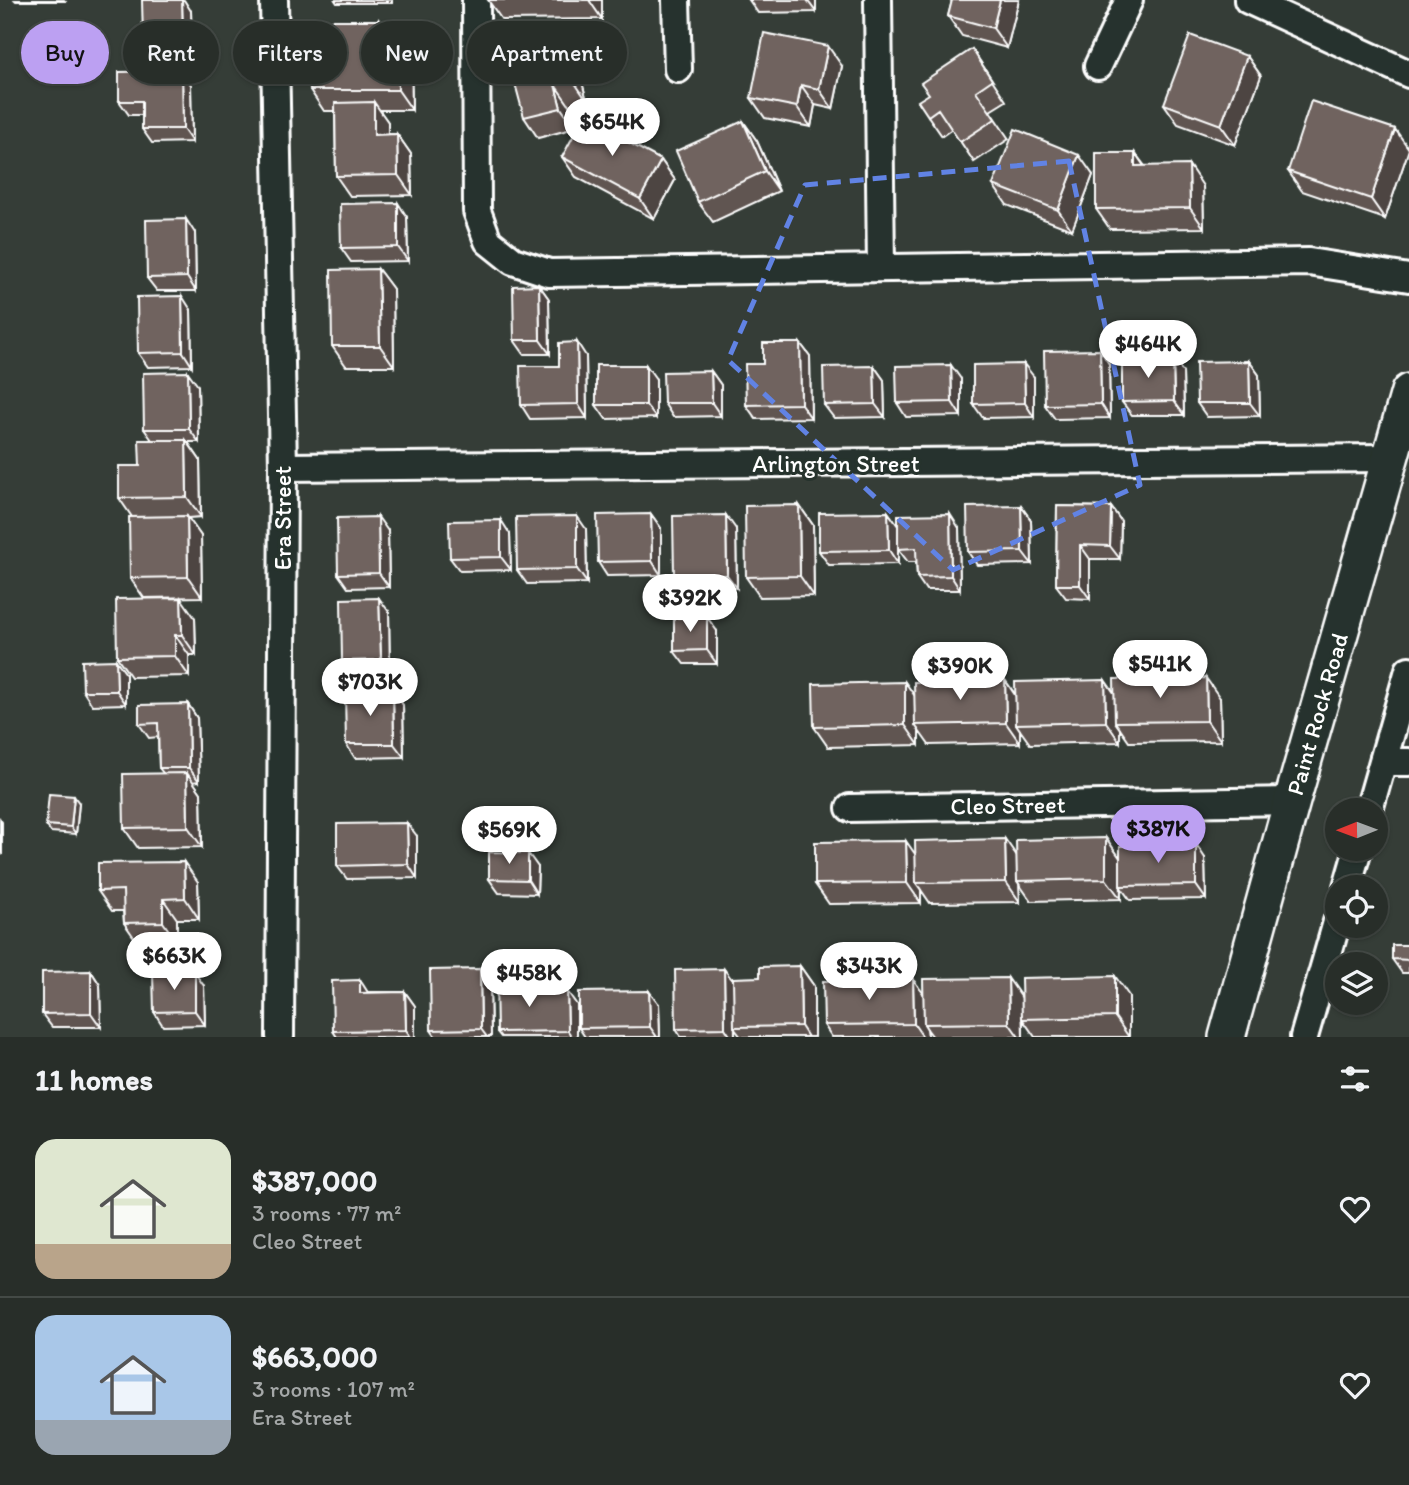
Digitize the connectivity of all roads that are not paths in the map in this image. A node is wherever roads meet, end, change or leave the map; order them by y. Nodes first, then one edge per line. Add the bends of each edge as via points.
1 (274, 0) edge
2 (476, 0) edge
3 (676, 0) edge
4 (878, 0) edge
5 (1129, 0) edge
6 (1248, 0) edge
7 (1098, 66) dead end
8 (678, 69) dead end
9 (1409, 74) edge
10 (881, 268) junction
11 (1409, 278) edge
12 (1409, 392) edge
13 (1389, 458) junction
14 (283, 467) junction
15 (1409, 670) edge
16 (1382, 762) junction
17 (1409, 762) edge
18 (1372, 798) edge
19 (1292, 801) junction
20 (850, 808) dead end
21 (1332, 938) edge
22 (280, 1037) edge
23 (1227, 1037) edge
24 (1304, 1037) edge

1 - 14 street, Era Street
2 - 10 street via 477,211 488,240 513,261 549,272
3 - 8 street
4 - 10 street
5 - 7 street
6 - 9 street
10 - 11 street via 1309,262
12 - 13 main road, Paint Rock Road
13 - 14 street, Arlington Street
13 - 19 main road, Paint Rock Road
14 - 22 street, Era Street
15 - 16 street
16 - 17 street
16 - 18 street
19 - 20 street, Cleo Street
19 - 23 main road, Paint Rock Road
21 - 24 street

